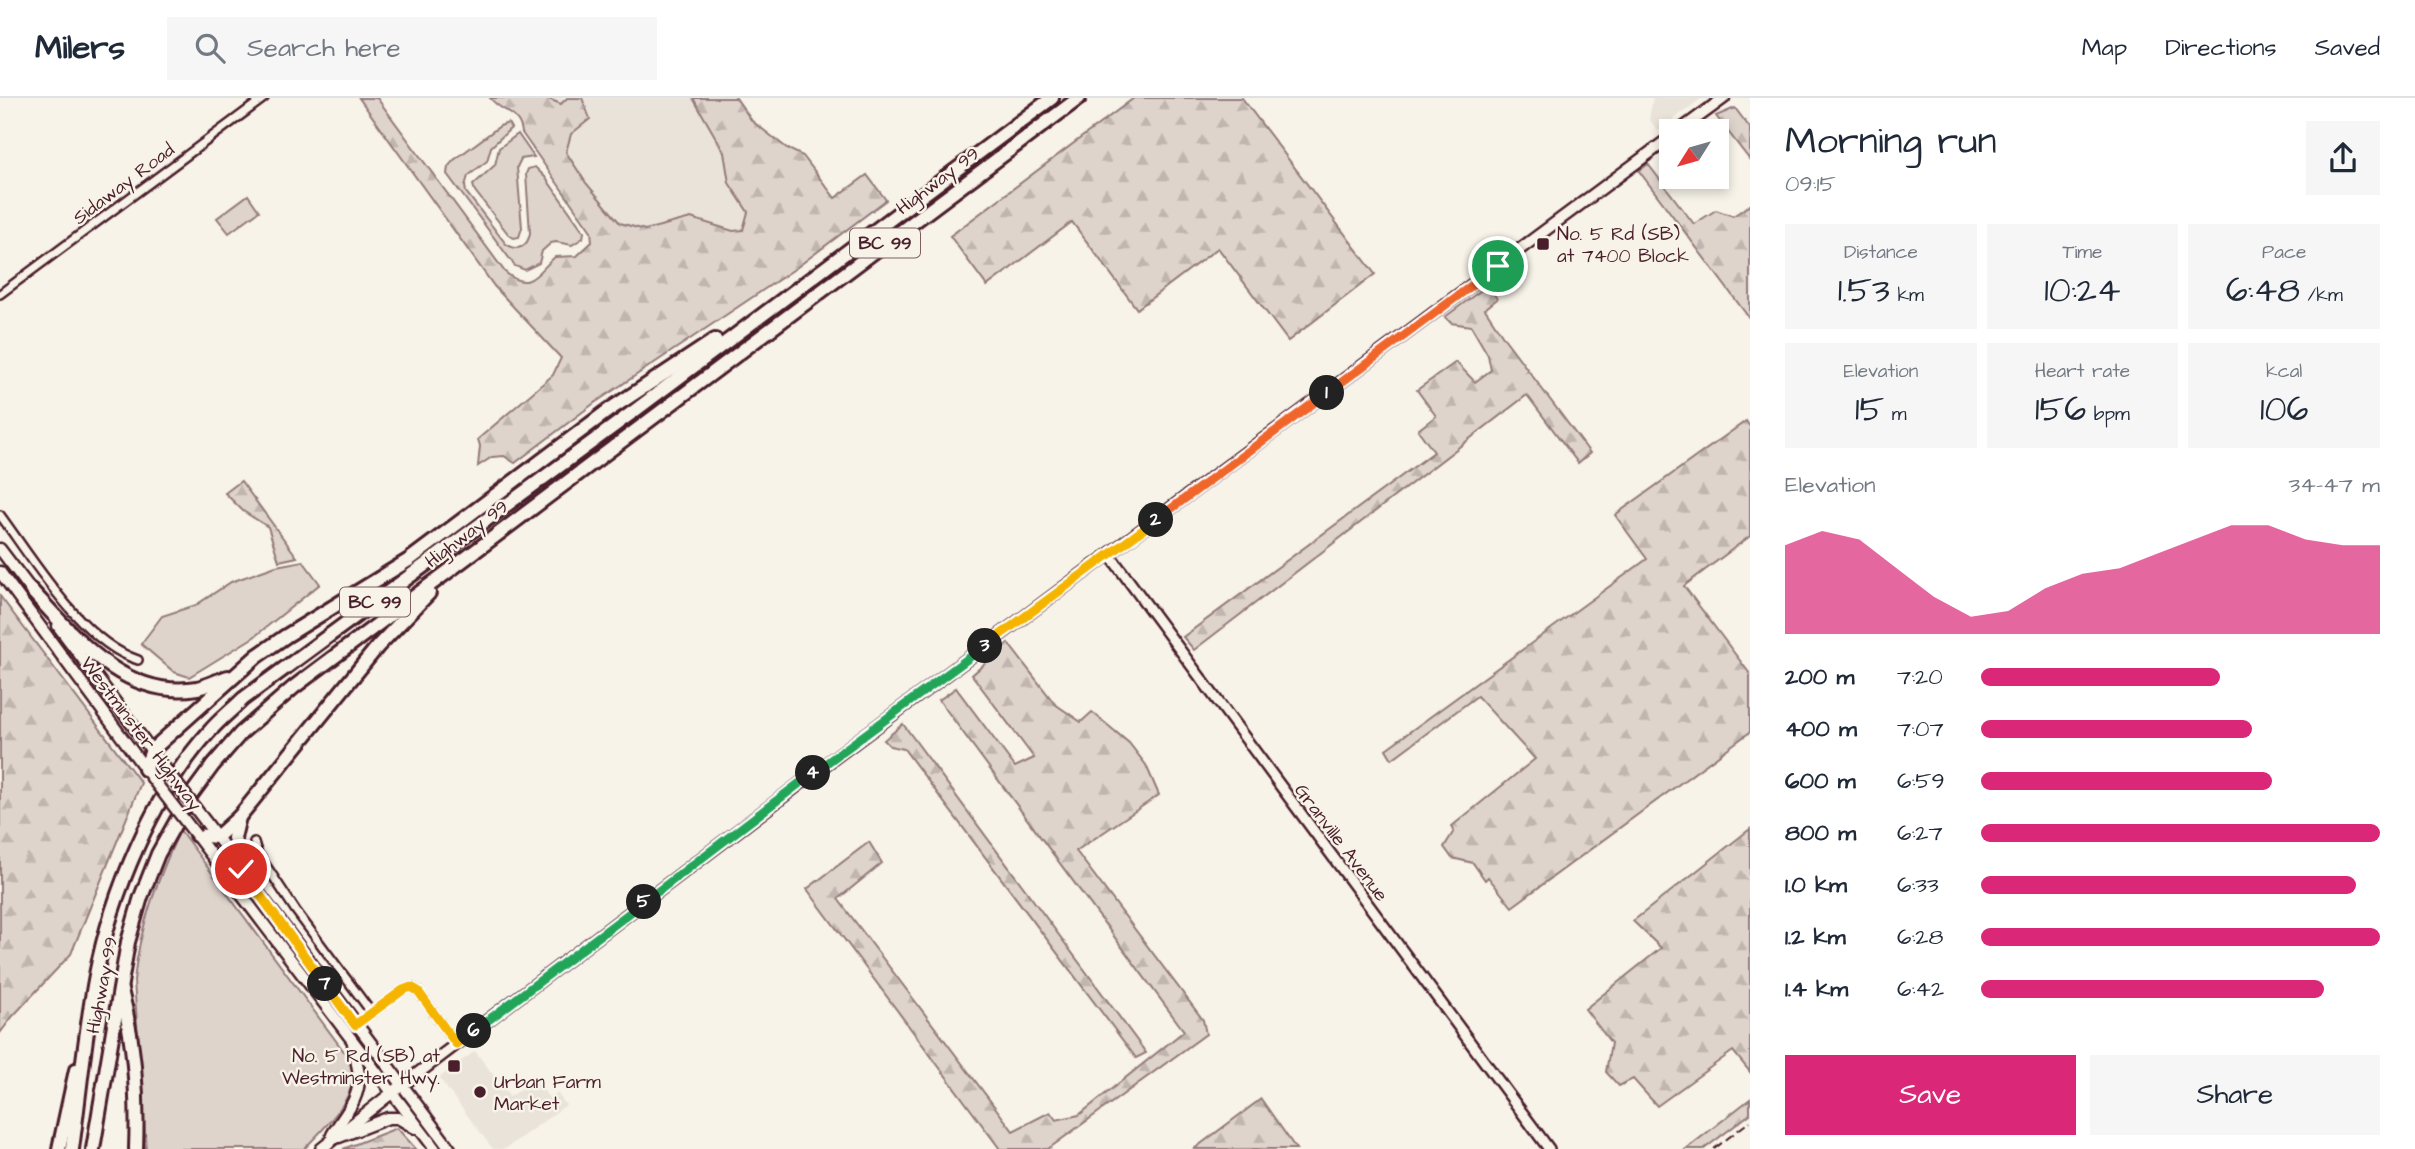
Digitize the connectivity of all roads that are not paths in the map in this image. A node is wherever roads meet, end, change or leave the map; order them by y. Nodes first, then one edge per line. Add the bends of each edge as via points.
1 (264, 98) edge
2 (1052, 98) edge
3 (1079, 98) edge
4 (1724, 98) edge
5 (1695, 119) edge
6 (1659, 146) edge
7 (0, 294) edge
8 (761, 314) junction
9 (0, 515) edge
10 (0, 549) edge
11 (1109, 554) junction
12 (0, 572) edge
13 (444, 574) junction
14 (31, 590) junction
15 (138, 660) dead end
16 (235, 674) junction
17 (152, 750) junction
18 (149, 773) junction
19 (239, 817) junction
20 (195, 835) junction
21 (217, 837) junction
22 (254, 842) dead end
23 (241, 869) junction
24 (96, 974) junction
25 (120, 986) junction
26 (371, 1012) junction
27 (355, 1025) junction
28 (353, 1043) junction
29 (456, 1044) junction
30 (401, 1086) junction
31 (391, 1093) junction
32 (421, 1132) junction
33 (325, 1145) edge
34 (59, 1149) edge
35 (72, 1149) edge
36 (93, 1149) edge
37 (136, 1149) edge
38 (435, 1149) edge
39 (450, 1149) edge
40 (1549, 1149) edge

1 - 7 street, Sidaway Road
2 - 8 highway, Highway 99 / BC 99
3 - 13 highway, Highway 99 / BC 99
4 - 5 main road
6 - 11 main road
8 - 16 highway via 608,410 409,560 286,636
8 - 24 highway, Highway 99 / BC 99 via 243,699 209,732 173,781 136,848 117,895
9 - 15 street, Westminster Highway via 87,627 121,655
10 - 14 main road, Westminster Highway
11 - 29 main road
11 - 40 street, Granville Avenue
12 - 18 main road, Westminster Highway
13 - 19 highway via 378,646
13 - 25 highway, Highway 99 / BC 99 via 294,687 241,733 213,765 158,854 128,942
14 - 16 highway via 87,649 117,671 151,686 198,687
14 - 17 main road, Westminster Highway
16 - 17 highway
17 - 18 highway
17 - 21 main road, Westminster Highway, bridge
18 - 20 main road, Westminster Highway, bridge
19 - 21 highway
19 - 23 highway via 234,838
20 - 21 highway
20 - 28 main road, Westminster Highway
21 - 23 main road, Westminster Highway
22 - 26 street via 296,911
23 - 27 main road, Westminster Highway
24 - 34 highway
24 - 35 highway, Highway 99 / BC 99
25 - 36 highway, Highway 99 / BC 99
25 - 37 highway via 135,1089
26 - 27 street
26 - 29 street via 403,990 415,988
27 - 30 main road, Westminster Highway
28 - 31 main road, Westminster Highway
28 - 33 main road via 357,1094
29 - 30 main road
30 - 31 main road
30 - 39 main road, Westminster Highway
31 - 32 main road, Westminster Highway
31 - 33 main road
32 - 33 main road via 398,1118 388,1118
32 - 38 main road, Westminster Highway

